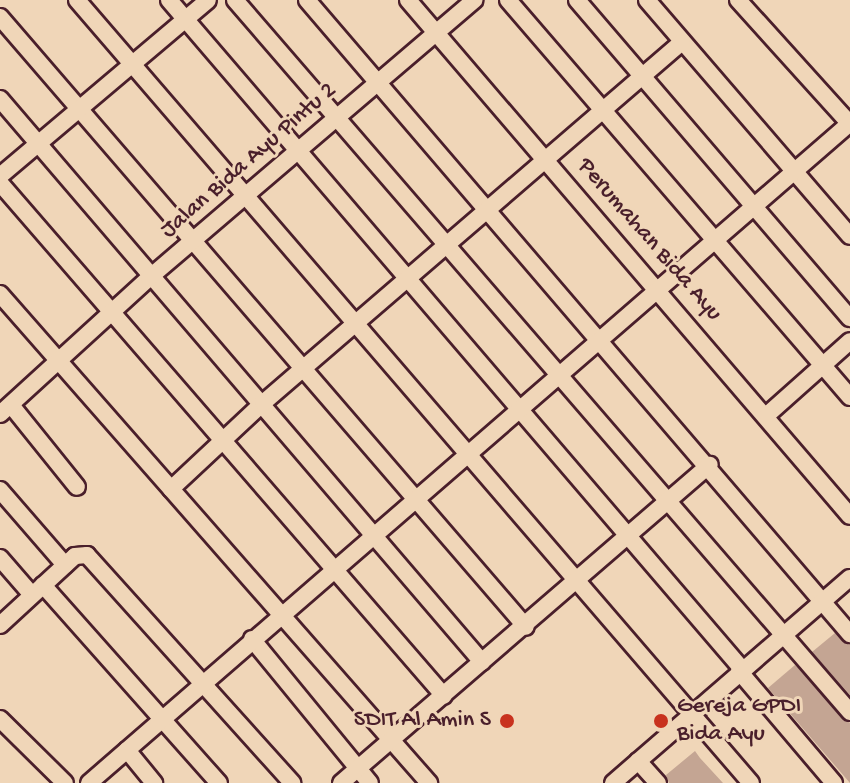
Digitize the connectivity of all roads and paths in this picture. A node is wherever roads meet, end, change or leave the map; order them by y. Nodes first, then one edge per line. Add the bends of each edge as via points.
1 (77, 0) edge
2 (169, 0) edge
3 (208, 0) edge
4 (235, 0) edge
5 (307, 0) edge
6 (408, 0) edge
7 (475, 0) edge
8 (508, 0) edge
9 (577, 0) edge
10 (647, 0) edge
11 (738, 0) edge
12 (0, 17) edge
13 (185, 20) junction
14 (436, 33) junction
15 (682, 42) junction
16 (132, 66) junction
17 (644, 76) junction
18 (378, 82) junction
19 (0, 99) edge
20 (80, 109) junction
21 (604, 111) junction
22 (339, 116) junction
23 (850, 124) edge
24 (38, 144) junction
25 (298, 151) junction
26 (548, 160) junction
27 (795, 170) junction
28 (0, 176) edge
29 (0, 183) edge
30 (245, 196) junction
31 (757, 204) junction
32 (490, 210) junction
33 (850, 236) edge
34 (715, 240) junction
35 (191, 242) junction
36 (448, 245) junction
37 (149, 278) junction
38 (407, 279) junction
39 (659, 288) junction
40 (0, 294) edge
41 (109, 315) junction
42 (850, 318) edge
43 (356, 322) junction
44 (599, 340) junction
45 (850, 341) edge
46 (58, 362) junction
47 (823, 365) junction
48 (305, 367) junction
49 (560, 375) junction
50 (850, 397) edge
51 (263, 403) junction
52 (6, 409) edge
53 (520, 409) junction
54 (767, 415) junction
55 (223, 441) junction
56 (470, 453) junction
57 (710, 465) junction
58 (77, 487) dead end
59 (171, 489) junction
60 (0, 490) edge
61 (417, 498) junction
62 (671, 499) junction
63 (850, 516) edge
64 (375, 534) junction
65 (628, 535) junction
66 (0, 558) edge
67 (65, 565) junction
68 (337, 568) junction
69 (576, 578) junction
70 (850, 578) edge
71 (38, 590) junction
72 (821, 602) junction
73 (279, 615) junction
74 (0, 625) edge
75 (526, 627) junction
76 (782, 633) junction
77 (850, 634) edge
78 (252, 639) junction
79 (482, 662) junction
80 (741, 670) junction
81 (206, 682) junction
82 (444, 696) junction
83 (850, 712) edge
84 (691, 715) junction
85 (164, 718) junction
86 (0, 719) edge
87 (392, 742) junction
88 (127, 750) junction
89 (638, 761) junction
90 (358, 769) junction
91 (65, 783) edge
92 (89, 783) edge
93 (154, 783) edge
94 (219, 783) edge
95 (292, 783) edge
96 (341, 783) edge
97 (370, 783) edge
98 (429, 783) edge
99 (613, 783) edge
100 (658, 783) edge
101 (751, 783) edge
102 (834, 783) edge

1 - 16 street
2 - 13 street
3 - 13 street
4 - 22 street
5 - 18 street
6 - 14 street, Perumahan Bida Ayu
7 - 14 street, Jalan Bida Ayu Pintu 2
8 - 21 street
9 - 17 street
10 - 15 street
11 - 23 street
12 - 20 street
13 - 16 street
13 - 25 street
14 - 18 street, Jalan Bida Ayu Pintu 2
14 - 26 street, Perumahan Bida Ayu
15 - 17 street
15 - 27 street
16 - 20 street
16 - 30 street
17 - 21 street
17 - 31 street
18 - 22 street, Jalan Bida Ayu Pintu 2
18 - 32 street
19 - 24 street
20 - 24 street
20 - 35 street
21 - 26 street
21 - 34 street
22 - 25 street, Jalan Bida Ayu Pintu 2
22 - 36 street
23 - 27 street
24 - 28 street
24 - 37 street
25 - 30 street, Jalan Bida Ayu Pintu 2
25 - 38 street
26 - 32 street
26 - 39 street, Perumahan Bida Ayu
27 - 31 street
27 - 33 street
29 - 41 street
30 - 35 street, Jalan Bida Ayu Pintu 2
30 - 43 street
31 - 34 street
31 - 42 street
32 - 36 street
32 - 44 street
34 - 39 street
34 - 47 street
35 - 37 street, Jalan Bida Ayu Pintu 2
35 - 48 street
36 - 38 street
36 - 49 street
37 - 41 street, Jalan Bida Ayu Pintu 2
37 - 51 street
38 - 43 street
38 - 53 street
39 - 44 street
39 - 54 street, Perumahan Bida Ayu
40 - 46 street
41 - 46 street, Jalan Bida Ayu Pintu 2
41 - 55 street
43 - 48 street
43 - 56 street
44 - 49 street
44 - 57 street
45 - 47 street
46 - 52 street, Jalan Bida Ayu Pintu 2
46 - 59 street
47 - 50 street
47 - 54 street
48 - 51 street
48 - 61 street
49 - 53 street
49 - 62 street
51 - 55 street
51 - 64 street
52 - 58 street
53 - 56 street
53 - 65 street
54 - 63 street, Perumahan Bida Ayu
55 - 59 street
55 - 68 street
56 - 61 street
56 - 69 street
57 - 62 street
57 - 72 street
59 - 73 street
60 - 67 street
61 - 64 street
61 - 75 street
62 - 65 street
62 - 76 street
64 - 68 street
64 - 79 street
65 - 69 street
65 - 80 street
66 - 71 street
67 - 71 street
67 - 81 street via 75,556 87,555
68 - 73 street
68 - 82 street
69 - 75 street
69 - 84 street
70 - 72 street
71 - 74 street
71 - 85 street
72 - 76 street
72 - 77 street
73 - 78 street
73 - 87 street
75 - 79 street
76 - 80 street
76 - 83 street
78 - 81 street
78 - 90 street
79 - 82 street
80 - 84 street
80 - 102 street
81 - 85 street
81 - 95 street
82 - 87 street
84 - 89 street
84 - 101 street
85 - 88 street
85 - 94 street
86 - 91 street
87 - 90 street
87 - 98 street
88 - 92 street
88 - 93 street
89 - 99 street
89 - 100 street
90 - 96 street
90 - 97 street

